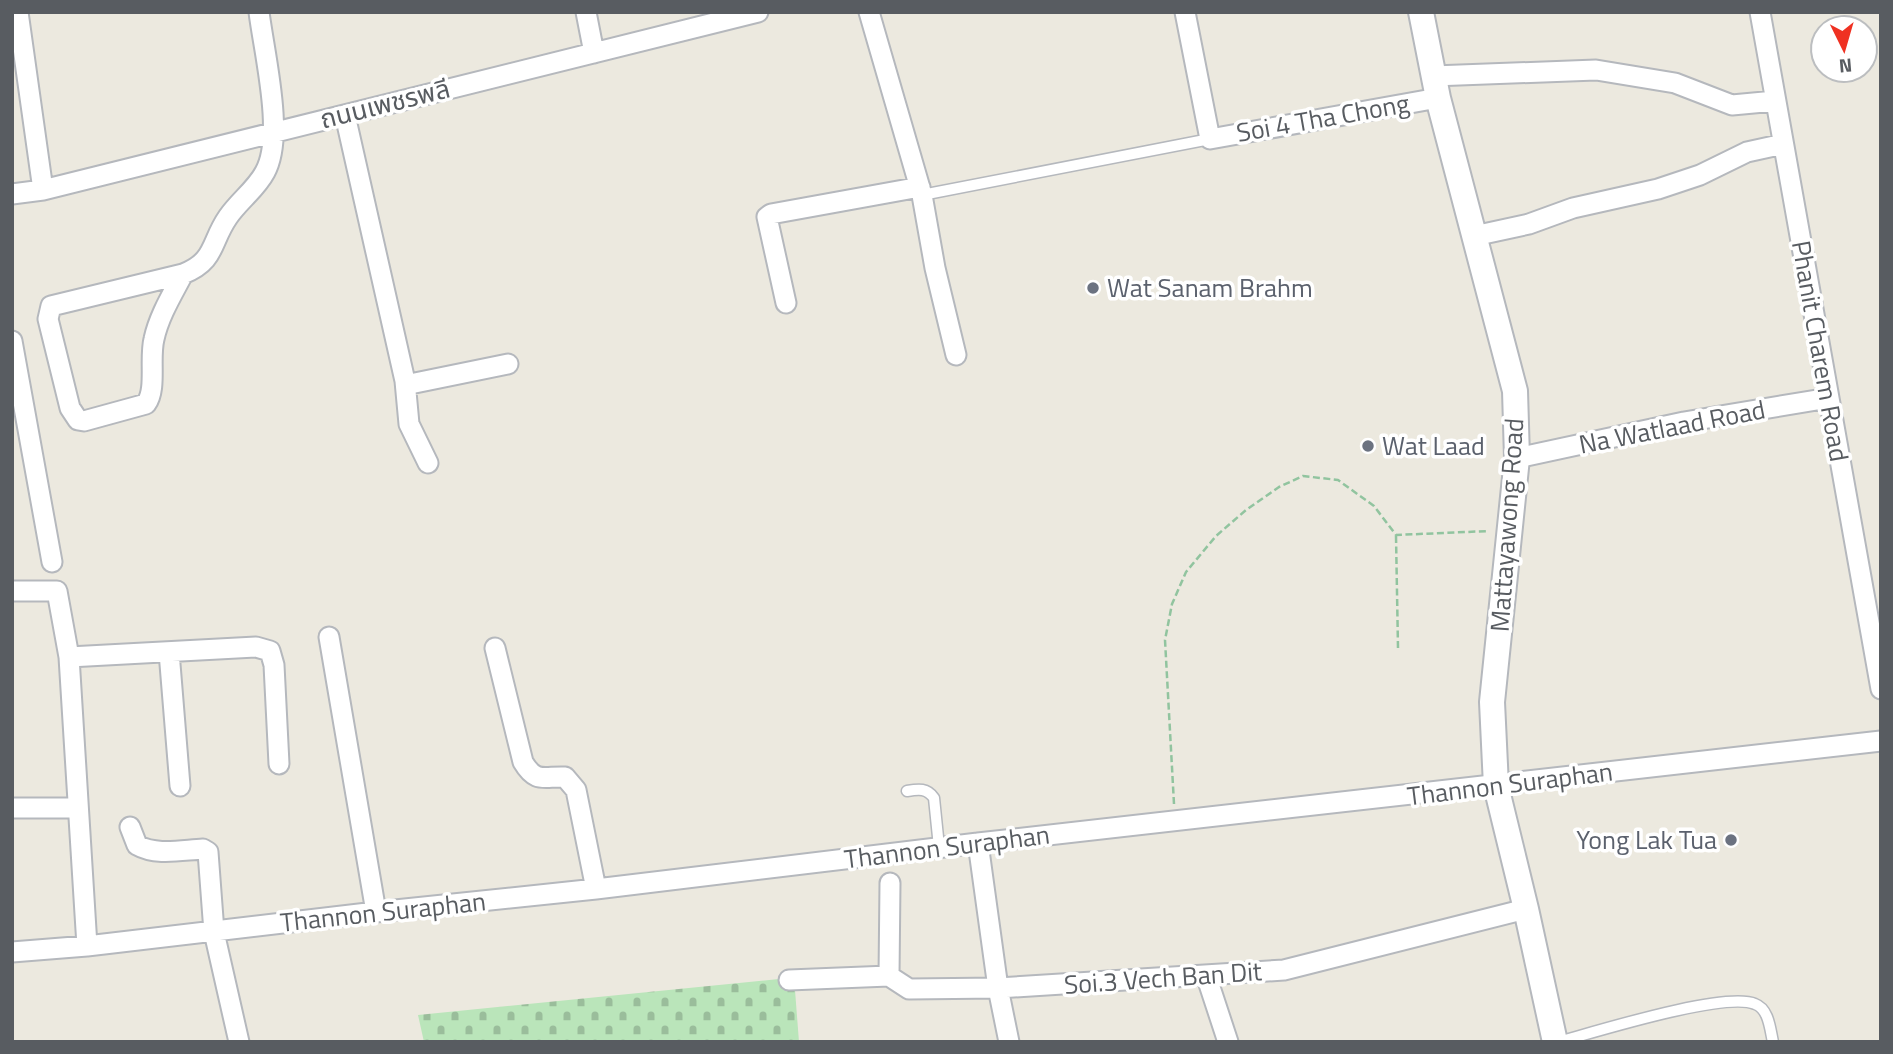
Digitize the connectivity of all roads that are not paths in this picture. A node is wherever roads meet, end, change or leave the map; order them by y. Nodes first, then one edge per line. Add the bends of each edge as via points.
1 (18, 12) edge
2 (259, 12) edge
3 (586, 12) edge
4 (758, 12) edge
5 (869, 12) edge
6 (1185, 12) edge
7 (1421, 12) edge
8 (1760, 12) edge
9 (594, 53) junction
10 (1436, 87) junction
11 (1775, 102) junction
12 (345, 114) junction
13 (275, 131) junction
14 (1210, 139) junction
15 (1783, 144) junction
16 (43, 190) junction
17 (921, 191) junction
18 (12, 194) edge
19 (1474, 236) junction
20 (183, 274) junction
21 (786, 303) dead end
22 (12, 341) edge
23 (956, 355) dead end
24 (508, 363) dead end
25 (16, 381) edge
26 (405, 382) junction
27 (1829, 398) junction
28 (1517, 458) junction
29 (428, 463) dead end
30 (52, 562) dead end
31 (12, 591) edge
32 (1872, 595) edge
33 (329, 637) dead end
34 (495, 648) dead end
35 (170, 652) junction
36 (69, 657) junction
37 (1881, 689) edge
38 (1881, 741) edge
39 (279, 764) dead end
40 (180, 786) dead end
41 (1496, 786) junction
42 (907, 791) dead end
43 (12, 807) edge
44 (78, 808) junction
45 (130, 827) dead end
46 (978, 843) junction
47 (939, 847) junction
48 (890, 883) dead end
49 (596, 890) junction
50 (1526, 909) junction
51 (376, 912) junction
52 (214, 932) junction
53 (86, 946) junction
54 (12, 952) edge
55 (1206, 975) junction
56 (889, 976) junction
57 (789, 980) dead end
58 (998, 988) junction
59 (239, 1042) edge
60 (1009, 1042) edge
61 (1228, 1042) edge
62 (1556, 1042) edge
63 (1773, 1042) edge

1 - 16 street
2 - 13 street
3 - 9 street
4 - 9 street, ถนนเพชรพลี
5 - 17 street
6 - 14 street, Soi 4 Tha Chong
7 - 10 street, Mattayawong Road
8 - 11 street, Phanit Charem Road
9 - 12 street, ถนนเพชรพลี
10 - 11 street, Soi 4 Tha Chong via 1596,70 1675,83 1732,105
10 - 14 street, Soi 4 Tha Chong
10 - 19 street, Mattayawong Road
11 - 15 street, Phanit Charem Road
12 - 13 street, ถนนเพชรพลี
12 - 26 street
13 - 16 street, ถนนเพชรพลี
13 - 20 street via 265,172 227,218 208,257
14 - 17 lane
15 - 19 street via 1747,152 1658,189
15 - 27 street, Phanit Charem Road
16 - 18 street, ถนนเพชรพลี
17 - 21 street via 766,217
17 - 23 street
19 - 28 street, Mattayawong Road via 1515,391
20 - 20 street via 51,306 48,319 70,408 78,420 146,404 152,392 151,358 157,327
22 - 25 street
24 - 26 street
25 - 30 street
26 - 29 street via 409,424
27 - 28 street, Na Watlaad Road via 1684,422
27 - 32 street, Phanit Charem Road
28 - 41 street, Mattayawong Road via 1492,702
31 - 36 street via 57,591
32 - 37 street, Phanit Charem Road
33 - 51 street
34 - 49 street via 523,762 534,776 565,777 576,790
35 - 36 street
35 - 39 street via 256,647 270,651
35 - 40 street
36 - 44 street
38 - 41 street, Thannon Suraphan
41 - 46 street, Thannon Suraphan
41 - 50 street, Mattayawong Road
42 - 47 lane via 920,788 934,798
43 - 44 street
44 - 53 street
45 - 52 street via 137,845 143,848 206,850
46 - 47 street, Thannon Suraphan
46 - 58 street
47 - 49 street, Thannon Suraphan
48 - 56 street
49 - 51 street, Thannon Suraphan
50 - 55 street, Soi.3 Vech Ban Dit via 1284,970
50 - 62 street, Mattayawong Road
51 - 52 street, Thannon Suraphan
52 - 53 street, Thannon Suraphan
52 - 59 street
53 - 54 street, Thannon Suraphan
55 - 58 street, Soi.3 Vech Ban Dit
55 - 61 street
56 - 57 street
56 - 58 street, Soi.3 Vech Ban Dit via 909,989
58 - 60 street
62 - 63 lane via 1699,1005 1735,1001 1755,1003 1762,1009

